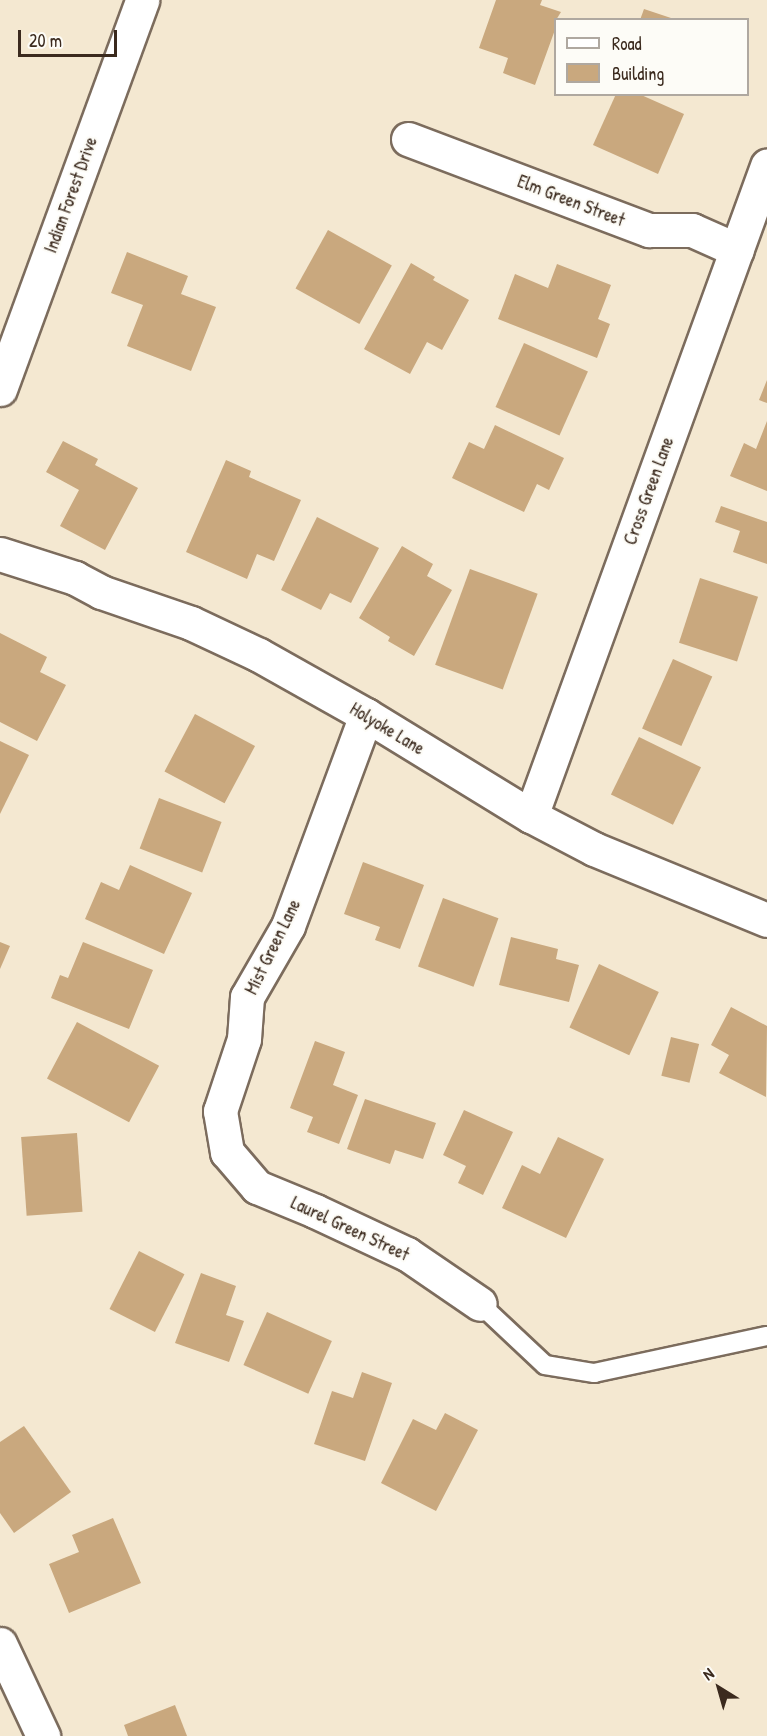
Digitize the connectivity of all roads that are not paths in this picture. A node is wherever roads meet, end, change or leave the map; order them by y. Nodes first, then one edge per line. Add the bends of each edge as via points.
1 (142, 0) edge
2 (408, 139) dead end
3 (767, 166) edge
4 (737, 250) junction
5 (0, 389) edge
6 (0, 554) edge
7 (366, 715) junction
8 (531, 816) junction
9 (767, 920) edge
10 (278, 1196) joint
11 (480, 1304) joint
12 (767, 1336) edge
13 (0, 1644) edge
14 (43, 1736) edge

1 - 5 street, Indian Forest Drive
2 - 4 street, Elm Green Street via 649,230 692,230
3 - 4 street, Cross Green Lane
4 - 8 street, Cross Green Lane
6 - 7 street, Holyoke Lane via 191,623 259,655
7 - 8 street, Holyoke Lane
7 - 10 street, Mist Green Lane via 288,926 247,997 244,1039 220,1111 227,1152 256,1187
8 - 9 street, Holyoke Lane via 594,849
10 - 11 street, Laurel Green Street via 407,1254
11 - 12 lane via 545,1365 594,1374
13 - 14 street

